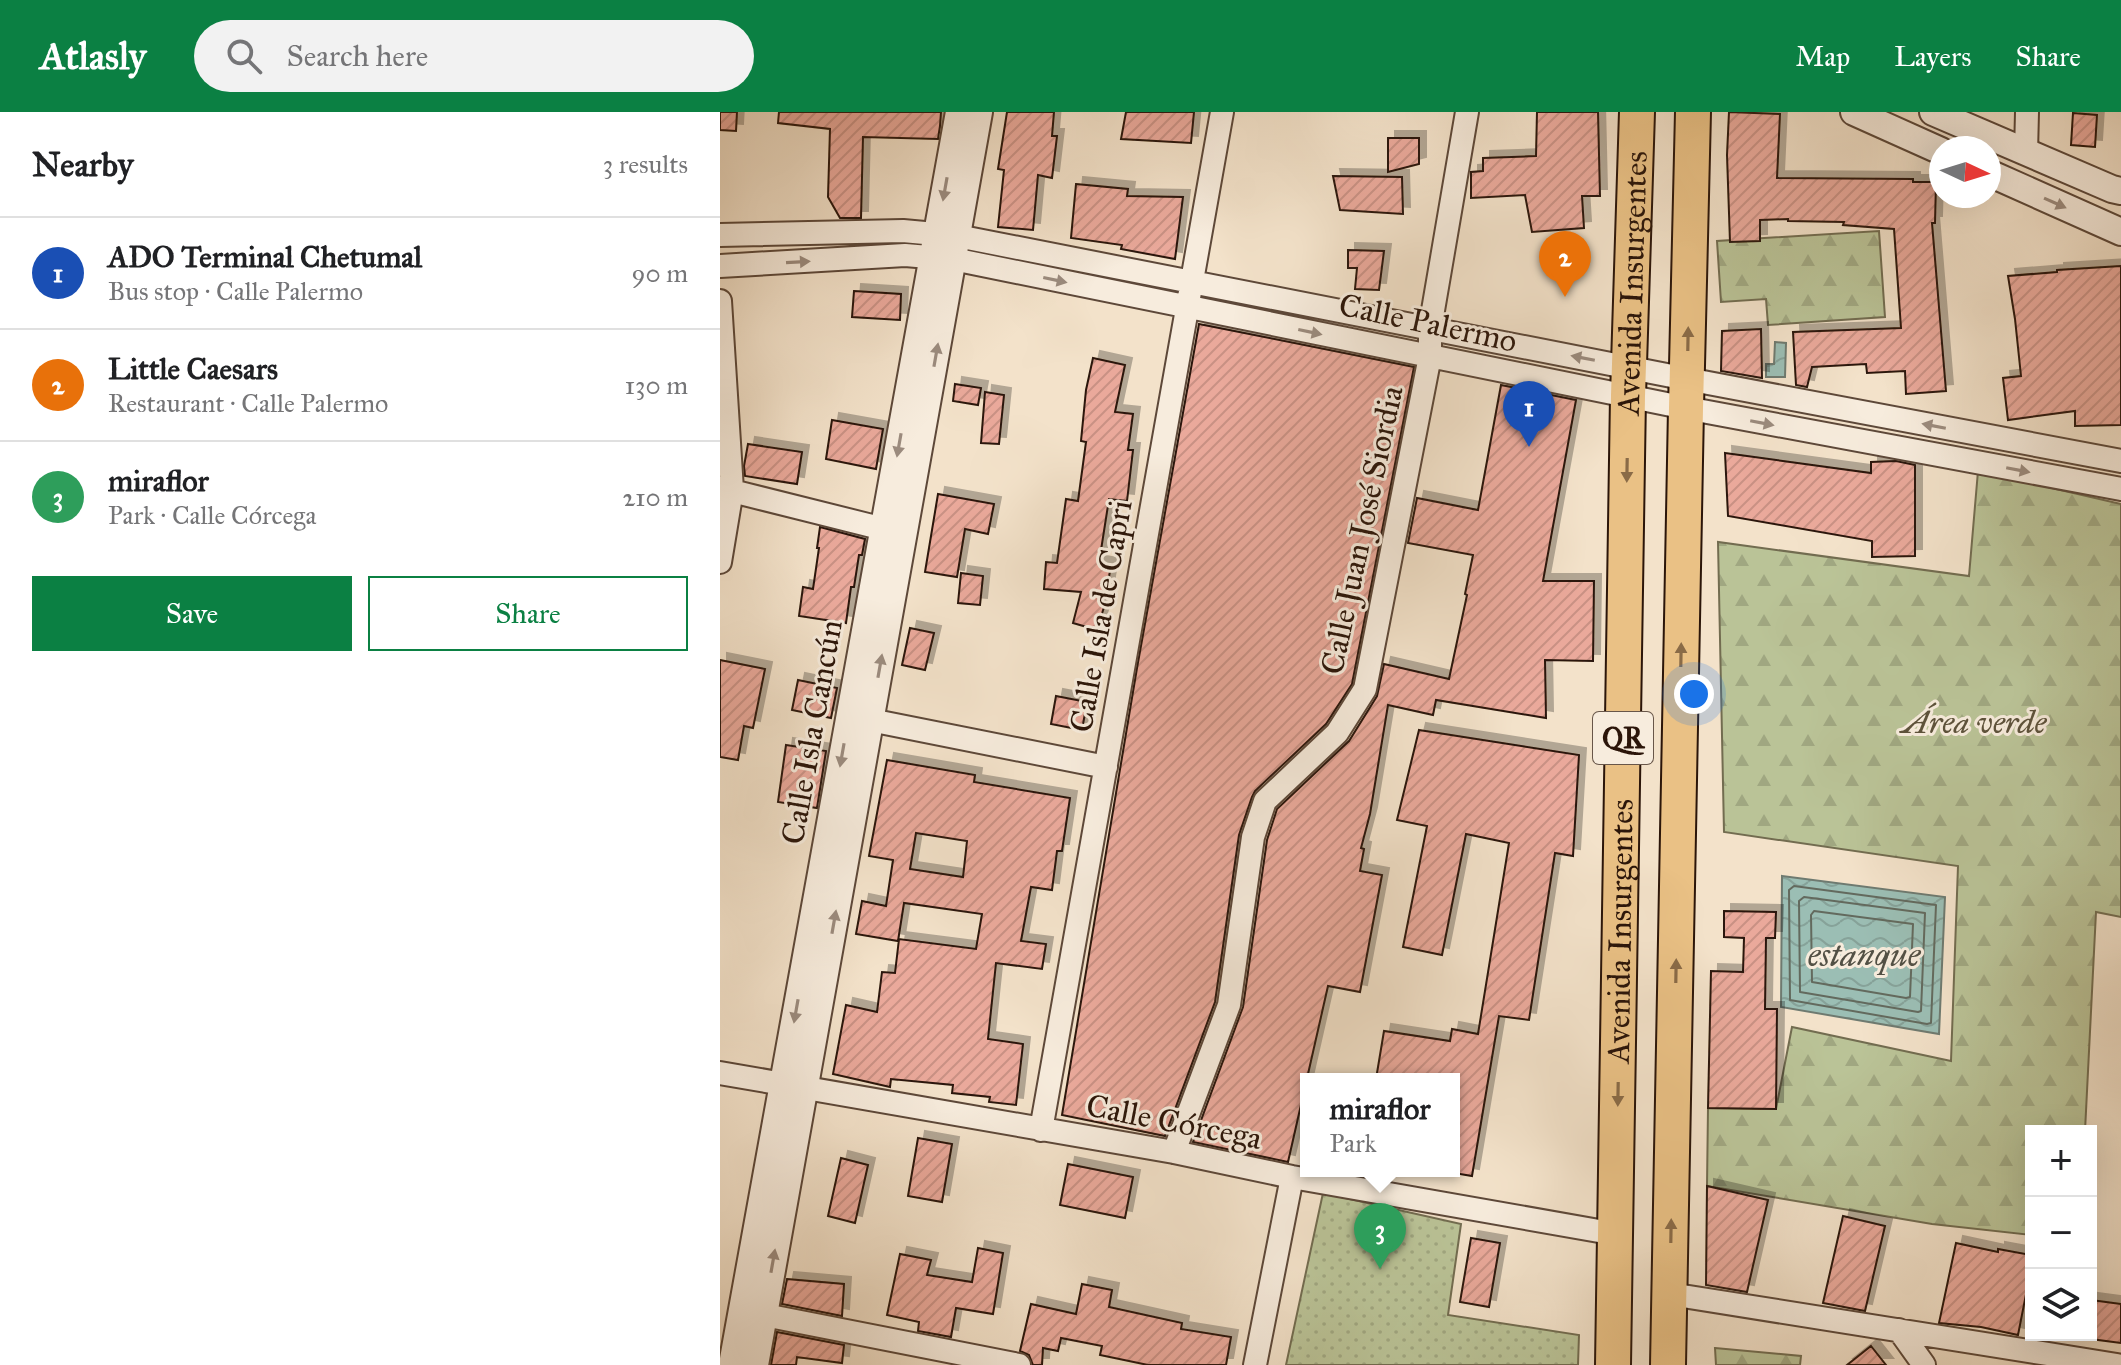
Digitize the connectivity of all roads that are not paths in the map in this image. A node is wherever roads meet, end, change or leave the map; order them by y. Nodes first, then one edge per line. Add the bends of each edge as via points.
1 (959, 112) edge
2 (979, 112) edge
3 (1222, 112) edge
4 (1467, 112) edge
5 (1637, 112) edge
6 (1693, 112) edge
7 (1854, 112) edge
8 (1933, 112) edge
9 (2027, 112) edge
10 (1929, 146) edge
11 (2026, 153) junction
12 (2001, 178) edge
13 (2121, 191) edge
14 (2121, 232) edge
15 (720, 235) edge
16 (945, 246) junction
17 (720, 266) edge
18 (1193, 282) junction
19 (720, 301) edge
20 (1189, 307) junction
21 (1430, 328) junction
22 (1430, 356) junction
23 (1629, 382) junction
24 (1686, 394) junction
25 (2121, 461) edge
26 (726, 489) edge
27 (2121, 489) edge
28 (884, 529) junction
29 (720, 562) edge
30 (860, 716) junction
31 (1106, 767) junction
32 (720, 1073) edge
33 (793, 1087) junction
34 (1041, 1130) junction
35 (1174, 1152) junction
36 (1292, 1177) junction
37 (1616, 1234) junction
38 (1670, 1294) junction
39 (753, 1313) junction
40 (1899, 1330) junction
41 (732, 1365) edge
42 (755, 1365) edge
43 (1019, 1365) edge
44 (1255, 1365) edge
45 (1613, 1365) edge
46 (1668, 1365) edge
47 (1924, 1365) edge
48 (2117, 1365) edge

1 -> 16 street, Calle Isla Cancún
2 - 16 street, Calle Isla Cancún
3 - 18 street, Calle Isla de Capri
4 - 21 street, Calle Juan José Siordia
5 - 23 main road, Avenida Insurgentes / QR
24 -> 6 main road, Avenida Insurgentes / QR
7 - 10 street
8 - 11 street
9 - 11 street
11 - 13 street
12 -> 14 street
15 - 16 street, Calle Palermo via 903,231
17 -> 16 street, Calle Palermo via 905,255
16 - 18 street, Calle Palermo
16 -> 20 street, Calle Palermo
16 -> 28 street, Calle Isla Cancún
30 -> 16 street, Calle Isla Cancún
18 - 20 street, Calle Isla de Capri
18 - 21 street, Calle Palermo
19 - 26 street
20 -> 22 street, Calle Palermo
20 - 31 street, Calle Isla de Capri
21 - 22 street, Calle Juan José Siordia
23 -> 21 street, Calle Palermo
22 - 23 street, Calle Palermo
22 - 35 street, Calle Juan José Siordia via 1365,689 1337,733 1265,801 1253,837 1229,1005
23 - 24 street, Calle Palermo
23 -> 37 main road, Avenida Insurgentes / QR
25 -> 24 street, Calle Palermo
24 -> 27 street, Calle Palermo
38 -> 24 main road, Avenida Insurgentes / QR
26 - 28 street
26 - 29 street
28 - 30 street, Calle Isla Cancún
30 - 31 street
30 - 33 street, Calle Isla Cancún
31 - 34 street, Calle Isla de Capri
32 - 33 street, Calle Córcega
33 - 34 street, Calle Córcega
33 - 39 street, Calle Isla Cancún
34 - 35 street, Calle Córcega
35 - 36 street, Calle Córcega
36 - 37 street, Calle Córcega
36 - 44 street
37 - 45 main road, Avenida Insurgentes / QR
38 - 40 street
38 - 46 main road, Avenida Insurgentes / QR
39 - 41 street, Calle Isla Cancún
39 - 42 street, Calle Isla Cancún
39 - 43 street
40 - 47 street
40 - 48 street

